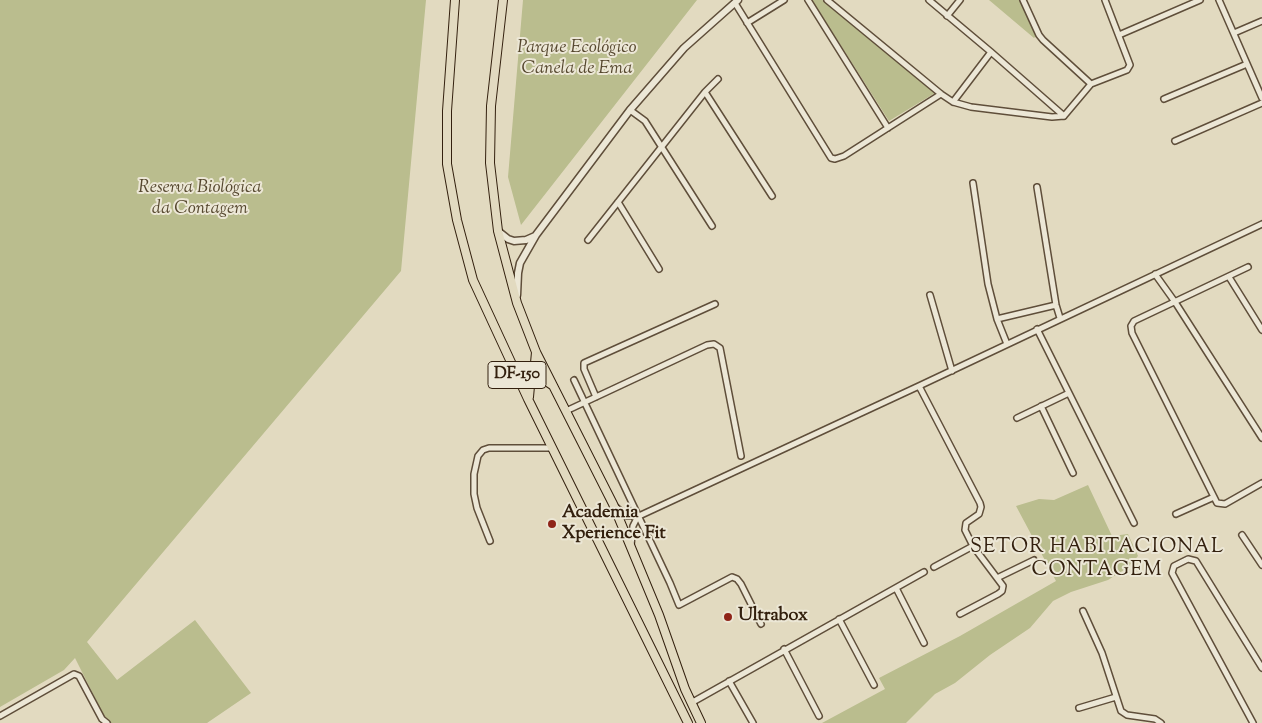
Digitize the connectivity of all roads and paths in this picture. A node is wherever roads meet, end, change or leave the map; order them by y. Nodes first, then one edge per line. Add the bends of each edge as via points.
1 (455, 0) edge
2 (503, 0) edge
3 (784, 0) edge
4 (808, 0) edge
5 (827, 0) edge
6 (929, 0) edge
7 (960, 0) edge
8 (1024, 0) edge
9 (1105, 0) edge
10 (1200, 0) edge
11 (1219, 0) edge
12 (736, 2) edge
13 (947, 16) junction
14 (1262, 21) edge
15 (747, 23) junction
16 (1234, 33) junction
17 (1119, 35) junction
18 (991, 52) junction
19 (1247, 64) junction
20 (718, 78) dead end
21 (1091, 84) junction
22 (705, 92) junction
23 (940, 94) junction
24 (1262, 98) edge
25 (1164, 99) dead end
26 (953, 102) junction
27 (1262, 103) edge
28 (630, 110) junction
29 (1064, 116) junction
30 (888, 128) junction
31 (1174, 141) dead end
32 (662, 146) junction
33 (973, 183) dead end
34 (1037, 187) dead end
35 (772, 196) dead end
36 (618, 202) junction
37 (1262, 224) edge
38 (712, 226) dead end
39 (498, 232) junction
40 (536, 235) junction
41 (588, 240) dead end
42 (1248, 267) dead end
43 (659, 268) dead end
44 (1155, 274) junction
45 (1229, 277) junction
46 (930, 295) dead end
47 (1175, 302) junction
48 (516, 303) junction
49 (715, 304) dead end
50 (1056, 305) junction
51 (1060, 318) junction
52 (997, 319) junction
53 (1037, 329) junction
54 (1262, 330) edge
55 (1007, 344) junction
56 (536, 352) junction
57 (512, 365) junction
58 (952, 370) junction
59 (574, 380) dead end
60 (553, 386) junction
61 (919, 386) junction
62 (1069, 393) junction
63 (596, 397) junction
64 (528, 398) junction
65 (584, 402) junction
66 (1041, 406) junction
67 (566, 411) junction
68 (1017, 418) dead end
69 (1262, 438) edge
70 (553, 448) junction
71 (741, 456) dead end
72 (1073, 473) dead end
73 (1262, 483) edge
74 (1214, 497) junction
75 (613, 504) junction
76 (1176, 514) dead end
77 (639, 516) junction
78 (1134, 523) dead end
79 (1242, 535) dead end
80 (490, 541) dead end
81 (631, 545) junction
82 (973, 546) junction
83 (1034, 560) dead end
84 (1262, 565) edge
85 (934, 567) dead end
86 (924, 572) dead end
87 (997, 578) junction
88 (896, 588) junction
89 (1083, 611) dead end
90 (960, 614) dead end
91 (839, 619) junction
92 (761, 624) dead end
93 (924, 643) dead end
94 (784, 649) junction
95 (1262, 668) edge
96 (730, 681) junction
97 (874, 685) dead end
98 (1116, 697) junction
99 (690, 703) junction
100 (1079, 708) dead end
101 (0, 716) edge
102 (819, 716) dead end
103 (106, 723) edge
104 (688, 723) edge
105 (701, 723) edge
106 (753, 723) edge
107 (1161, 723) edge
108 (1253, 723) edge

1 - 57 main road, DF-150 via 446,111 448,179 472,280
2 - 39 main road, DF-150 via 491,106 490,163
3 - 15 street
4 - 30 street
5 - 23 street
6 - 13 street
7 - 13 street
8 - 21 street via 1038,35
9 - 17 street
10 - 17 street
11 - 16 street
12 - 15 street
12 - 28 street via 684,48
13 - 18 street
14 - 16 street
15 - 30 street via 831,158 844,156
16 - 19 street
17 - 21 street via 1131,63 1129,68
18 - 26 street
18 - 29 street
19 - 24 street
19 - 25 street
20 - 22 street
21 - 29 street
22 - 32 street
22 - 35 street
23 - 26 street
23 - 30 street
26 - 29 street via 971,107
27 - 31 street
28 - 32 street via 645,121
28 - 40 street
32 - 36 street
32 - 38 street
33 - 52 street via 982,250
34 - 50 street
36 - 41 street
36 - 43 street
37 - 44 street
39 - 40 street via 514,241
39 - 48 main road, DF-150
40 - 48 street via 520,263
42 - 45 street
44 - 47 street
44 - 51 street
45 - 47 street
45 - 54 street
46 - 58 street
47 - 69 street
47 - 74 street via 1134,321 1131,330
48 - 56 main road, DF-150
49 - 63 street via 584,363
50 - 51 street
50 - 52 street
51 - 53 street
52 - 55 street
53 - 55 street
53 - 62 street
55 - 58 street
56 - 57 main road via 535,363 530,368 523,370
56 - 60 main road, DF-150
57 - 64 main road, DF-150
58 - 61 street
59 - 65 street
60 - 64 main road via 546,381 534,383 530,386
60 - 67 main road, DF-150
61 - 77 street
61 - 82 street via 980,503 979,514 968,520 965,526
62 - 66 street
62 - 78 street
63 - 65 street
63 - 71 street via 714,344 720,348
64 - 70 main road, DF-150
65 - 67 street
65 - 77 street
66 - 68 street
66 - 72 street
67 - 75 main road, DF-150
70 - 80 street via 489,448 478,456 474,494
70 - 104 main road, DF-150
73 - 74 street via 1225,504 1219,504
74 - 76 street
75 - 77 street via 626,516
75 - 81 main road, DF-150
77 - 81 street via 633,526
77 - 92 street via 679,605 732,577 741,584
79 - 84 street
81 - 99 main road, DF-150
82 - 85 street
82 - 87 street
83 - 87 street
86 - 88 street
87 - 90 street via 1003,586 1002,591
88 - 91 street
88 - 93 street
89 - 98 street via 1102,653
91 - 94 street
91 - 97 street
94 - 96 street
94 - 102 street
95 - 108 street via 1196,561 1188,559 1172,568
96 - 99 street
96 - 106 street
98 - 100 street
98 - 107 street via 1123,714 1155,719
99 - 105 main road, DF-150
101 - 103 street via 74,674 80,676

